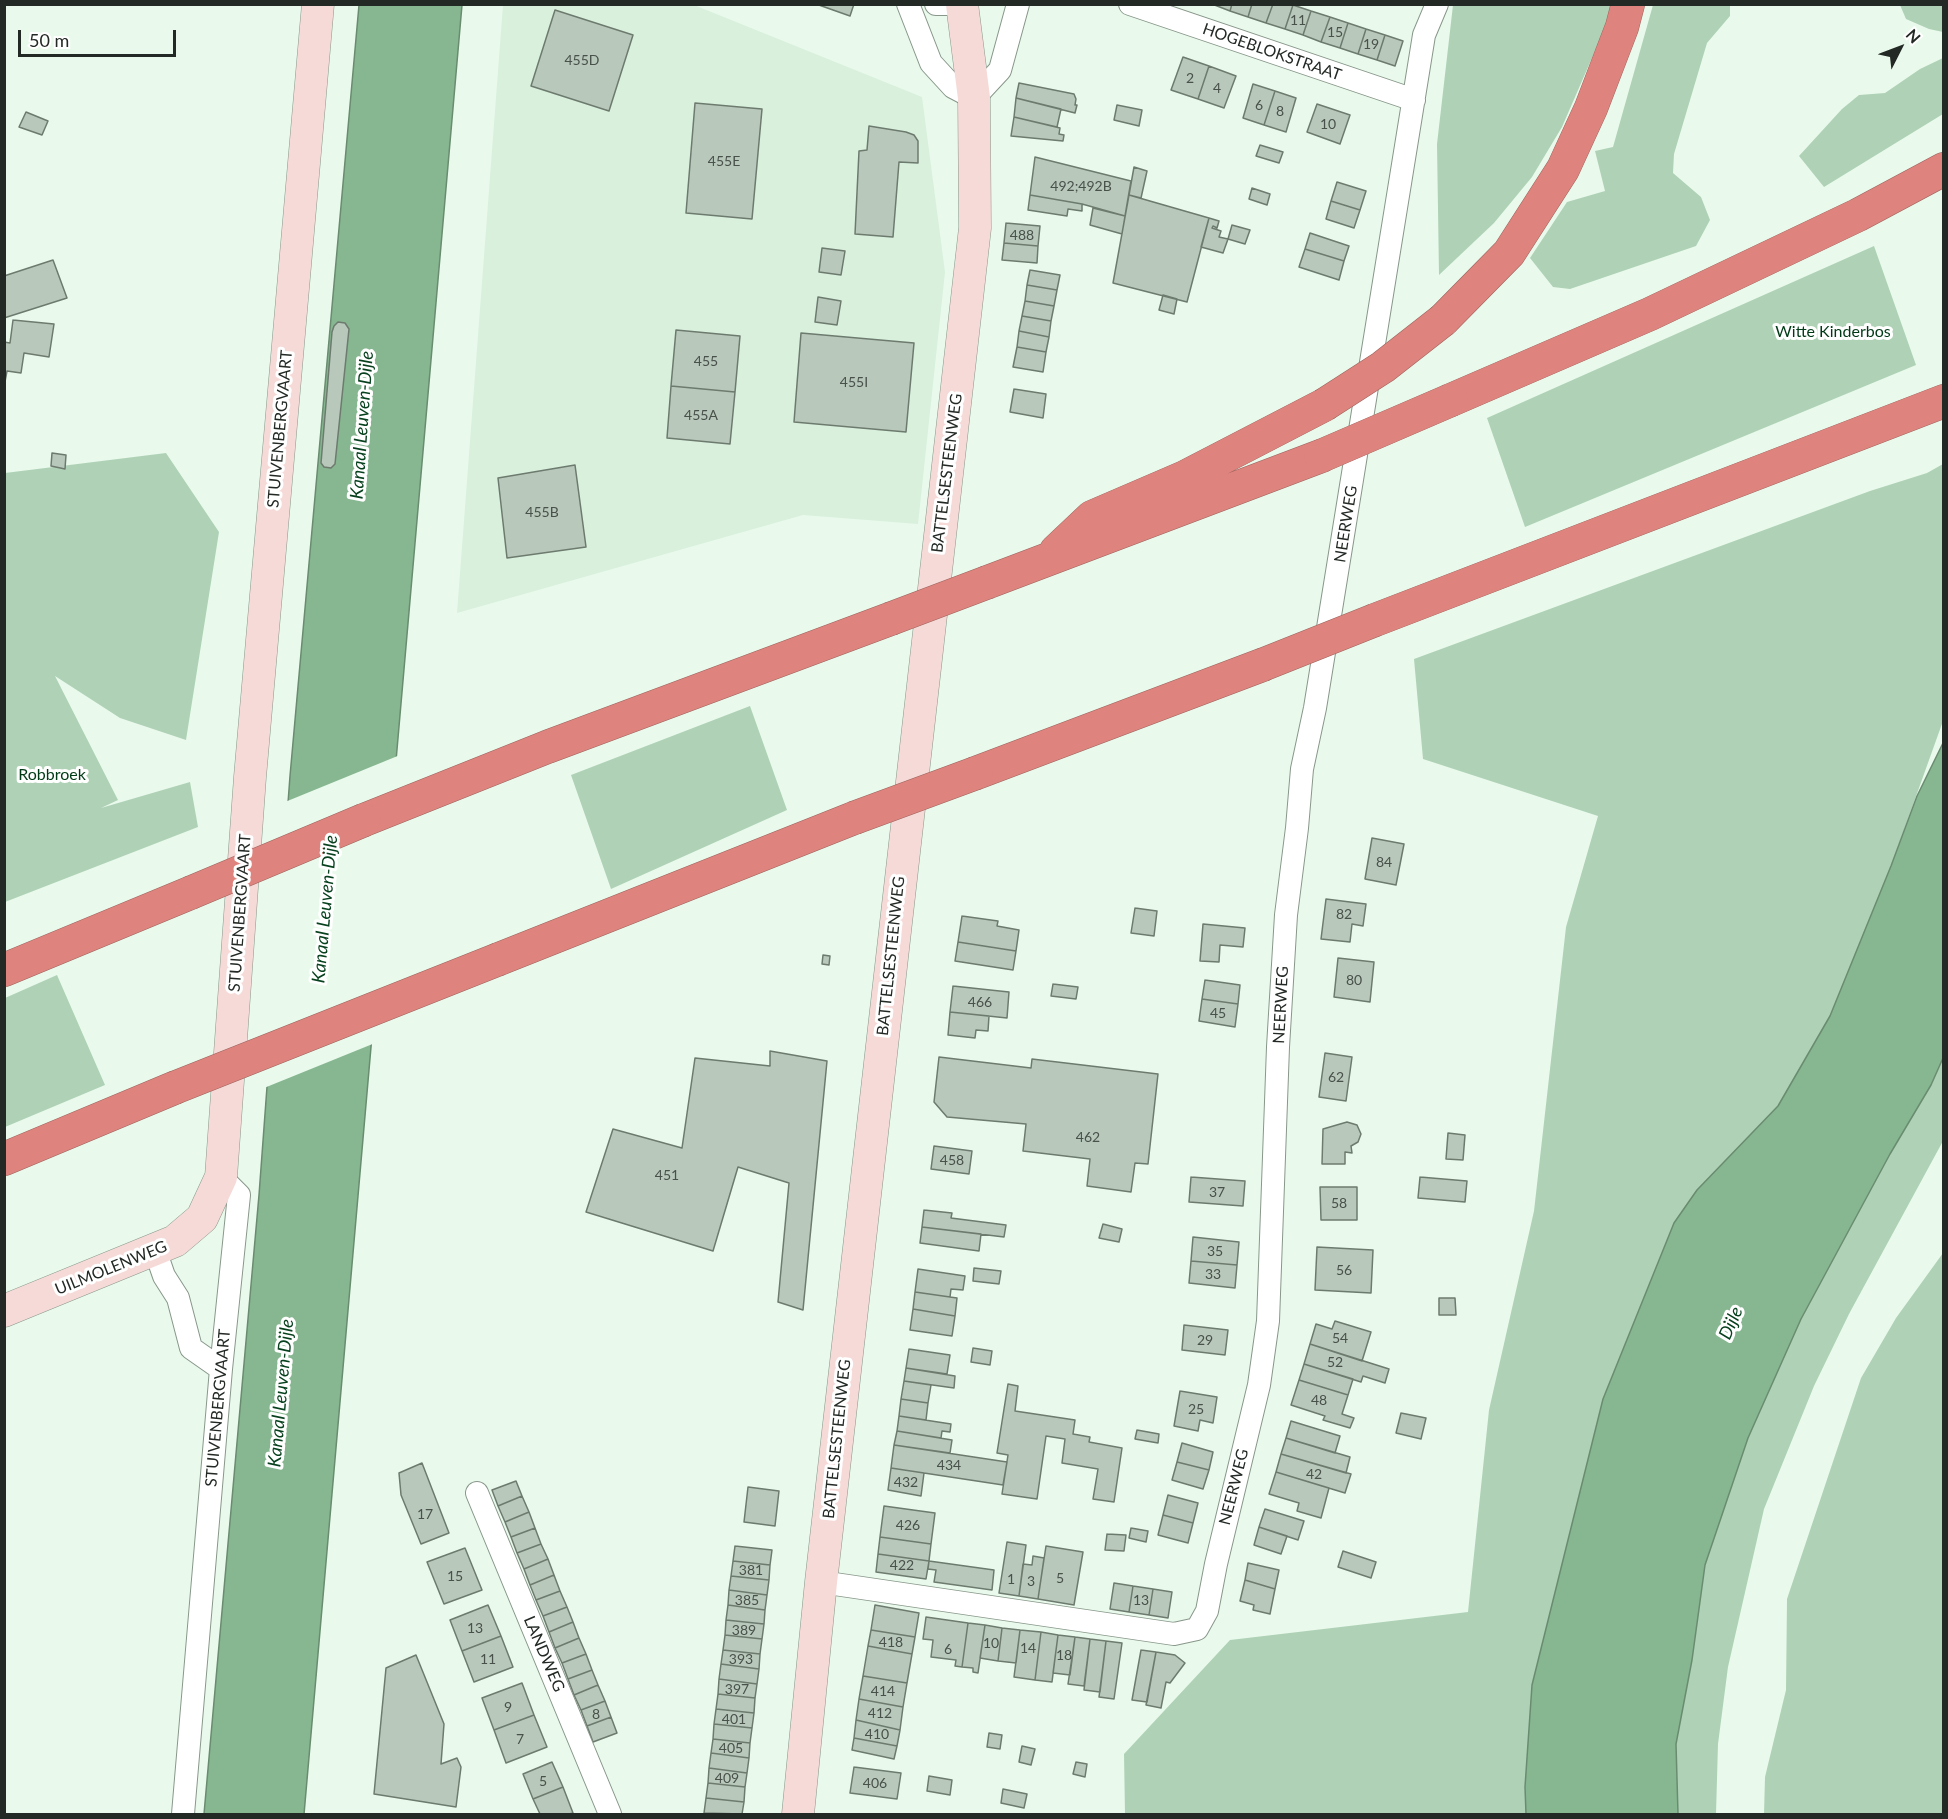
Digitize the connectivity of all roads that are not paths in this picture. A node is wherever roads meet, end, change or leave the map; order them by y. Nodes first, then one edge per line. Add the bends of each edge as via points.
1 (318, 4) edge
2 (908, 4) edge
3 (936, 4) edge
4 (952, 4) edge
5 (962, 4) edge
6 (1018, 4) edge
7 (1130, 4) edge
8 (1437, 4) edge
9 (1628, 4) edge
10 (974, 98) junction
11 (1414, 100) junction
12 (1944, 169) edge
13 (1944, 401) edge
14 (1944, 417) edge
15 (1899, 418) junction
16 (1044, 561) junction
17 (4, 970) edge
18 (4, 1159) edge
19 (221, 1177) junction
20 (155, 1250) junction
21 (4, 1311) edge
22 (221, 1369) junction
23 (477, 1493) dead end
24 (821, 1582) junction
25 (183, 1815) edge
26 (610, 1815) edge
27 (798, 1815) edge

1 - 19 main road, STUIVENBERGVAART via 250,777
2 - 10 street via 931,63 953,87
3 - 4 street
5 - 10 main road, BATTELSESTEENWEG
6 - 10 street via 1000,70
7 - 11 street, HOGEBLOKSTRAAT
8 - 11 street, NEERWEG via 1424,34
9 - 16 highway, bridge via 1591,108 1563,169 1509,253 1443,320 1383,367 1324,405 1185,477 1092,517
10 - 24 main road, BATTELSESTEENWEG via 975,228
11 - 24 street, NEERWEG via 1302,769 1286,915 1268,1321 1258,1385 1206,1611 1197,1629 1174,1634
12 - 16 highway, bridge via 1858,215 1650,314 1321,456
13 - 15 highway
14 - 15 highway
15 - 18 highway, bridge via 854,818
16 - 17 highway, bridge via 547,747
19 - 20 main road, UILMOLENWEG via 202,1218 175,1241
19 - 22 street, STUIVENBERGVAART via 239,1195
20 - 21 main road, UILMOLENWEG
20 - 22 street via 164,1276 178,1298 191,1348
22 - 25 street, STUIVENBERGVAART
23 - 26 street, LANDWEG
24 - 27 main road, BATTELSESTEENWEG

